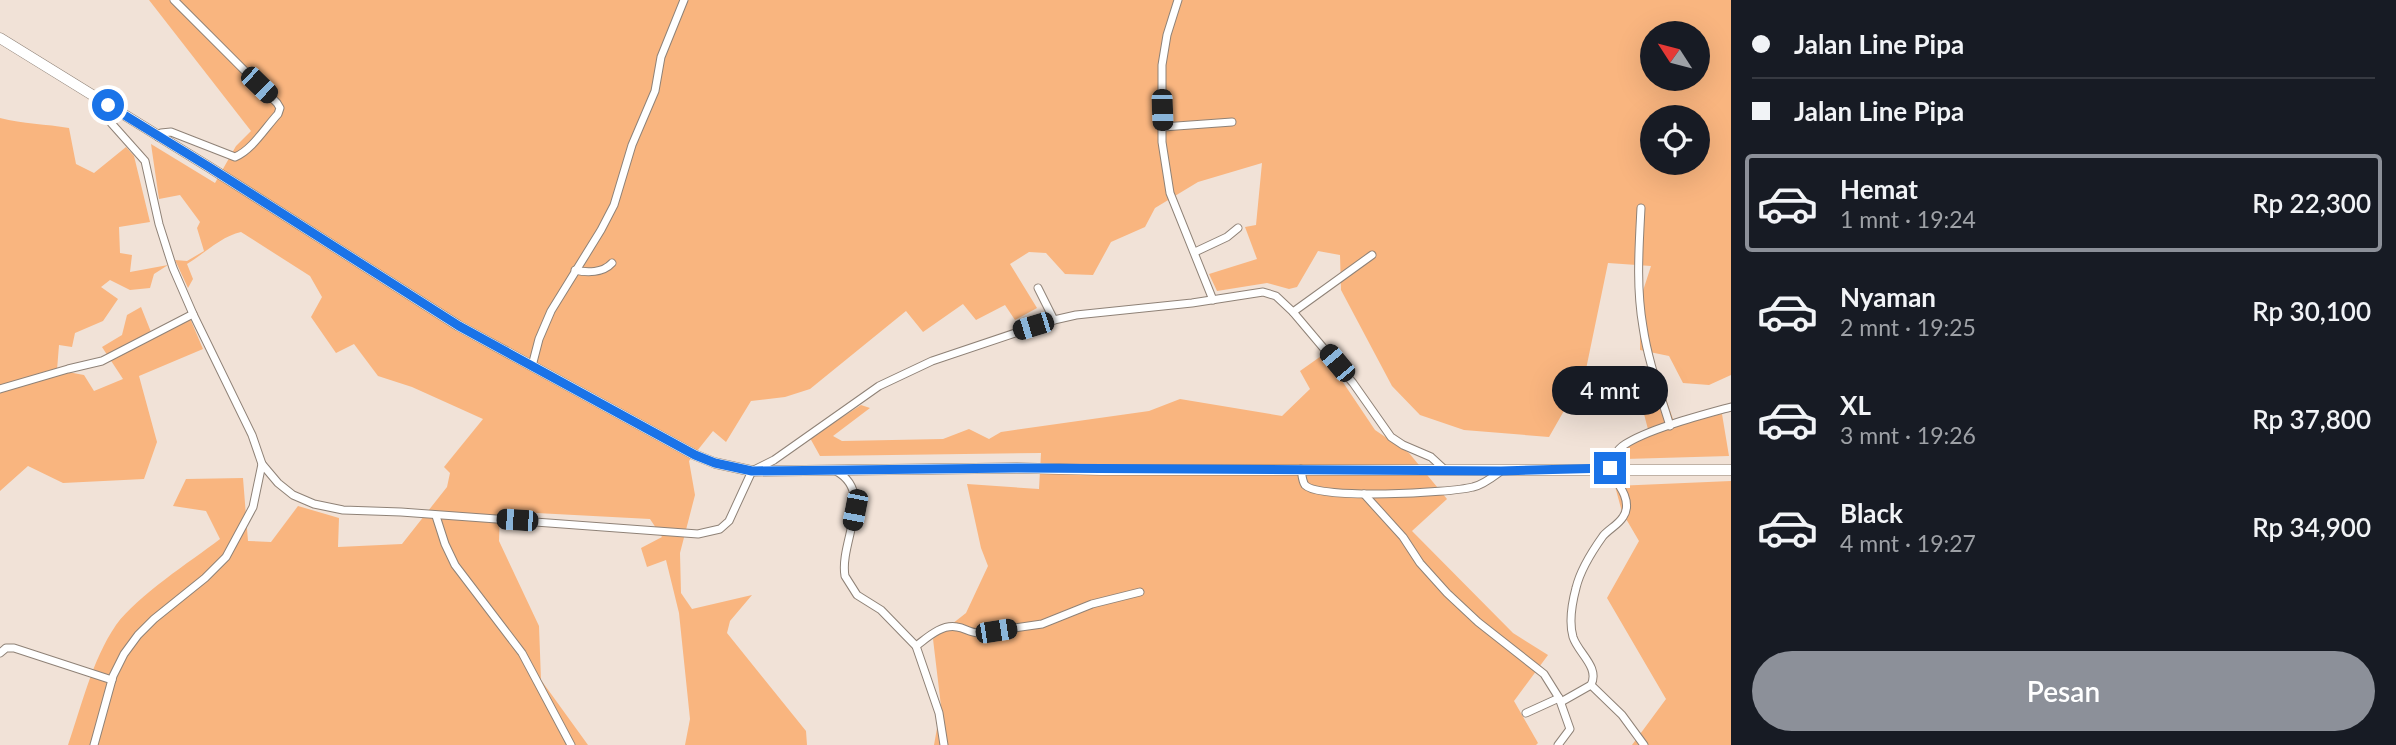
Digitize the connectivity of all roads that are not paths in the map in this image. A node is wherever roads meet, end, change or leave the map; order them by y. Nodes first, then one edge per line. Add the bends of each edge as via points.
1 (174, 0) edge
2 (684, 0) edge
3 (1178, 0) edge
4 (0, 38) edge
5 (108, 105) junction
6 (1231, 122) dead end
7 (1163, 127) junction
8 (158, 137) junction
9 (1641, 208) dead end
10 (1238, 228) dead end
11 (1195, 252) junction
12 (1372, 255) dead end
13 (612, 263) dead end
14 (575, 270) junction
15 (1038, 288) dead end
16 (1213, 300) junction
17 (1293, 312) junction
18 (193, 314) junction
19 (1054, 320) junction
20 (532, 366) junction
21 (0, 389) edge
22 (1731, 407) edge
23 (1670, 426) junction
24 (262, 464) junction
25 (1609, 468) junction
26 (1301, 469) junction
27 (1444, 469) junction
28 (835, 470) junction
29 (1731, 470) edge
30 (752, 471) junction
31 (1501, 471) junction
32 (1364, 494) junction
33 (436, 516) junction
34 (1140, 592) dead end
35 (916, 646) junction
36 (0, 653) edge
37 (112, 680) junction
38 (1591, 685) junction
39 (1560, 700) junction
40 (1526, 713) dead end
41 (94, 745) edge
42 (571, 745) edge
43 (944, 745) edge
44 (1558, 745) edge
45 (1644, 745) edge

1 - 8 street via 280,108 252,144 235,157 171,132
2 - 14 street via 661,57 655,91 632,145 620,190
3 - 7 street via 1162,65
4 - 5 main road
5 - 8 main road
5 - 18 street via 108,119 145,161 164,241
6 - 7 street
7 - 11 street via 1170,193
8 - 20 main road via 417,301
9 - 23 street via 1642,325
10 - 11 street
11 - 16 street
12 - 17 street
13 - 14 street via 601,271
14 - 20 street via 551,311
15 - 19 street
16 - 17 street via 1263,292 1276,296
16 - 19 street
17 - 27 street via 1391,437 1431,457
18 - 21 street via 102,362
18 - 24 street
19 - 30 street via 891,379
20 - 30 main road via 695,455
22 - 23 street
23 - 25 street via 1623,445
24 - 33 street via 285,489 314,504
24 - 37 street via 253,507 226,556 138,635
25 - 29 main road
25 - 31 main road
25 - 38 street via 1627,506 1578,579 1572,612 1574,639 1593,671
26 - 27 main road
26 - 28 main road
26 - 32 street via 1303,482 1312,489
27 - 31 main road
28 - 30 main road
28 - 35 street via 847,479 855,496 845,576 857,594 881,610
30 - 33 street via 729,521 720,529 698,534
31 - 32 street via 1471,488
32 - 39 street via 1404,537 1436,583 1538,668
33 - 42 street via 455,565 522,653
34 - 35 street via 1042,624 979,633 943,628
35 - 43 street via 939,713
36 - 37 street via 14,648
37 - 41 street
38 - 39 street
38 - 45 street
39 - 40 street
39 - 44 street via 1570,729

